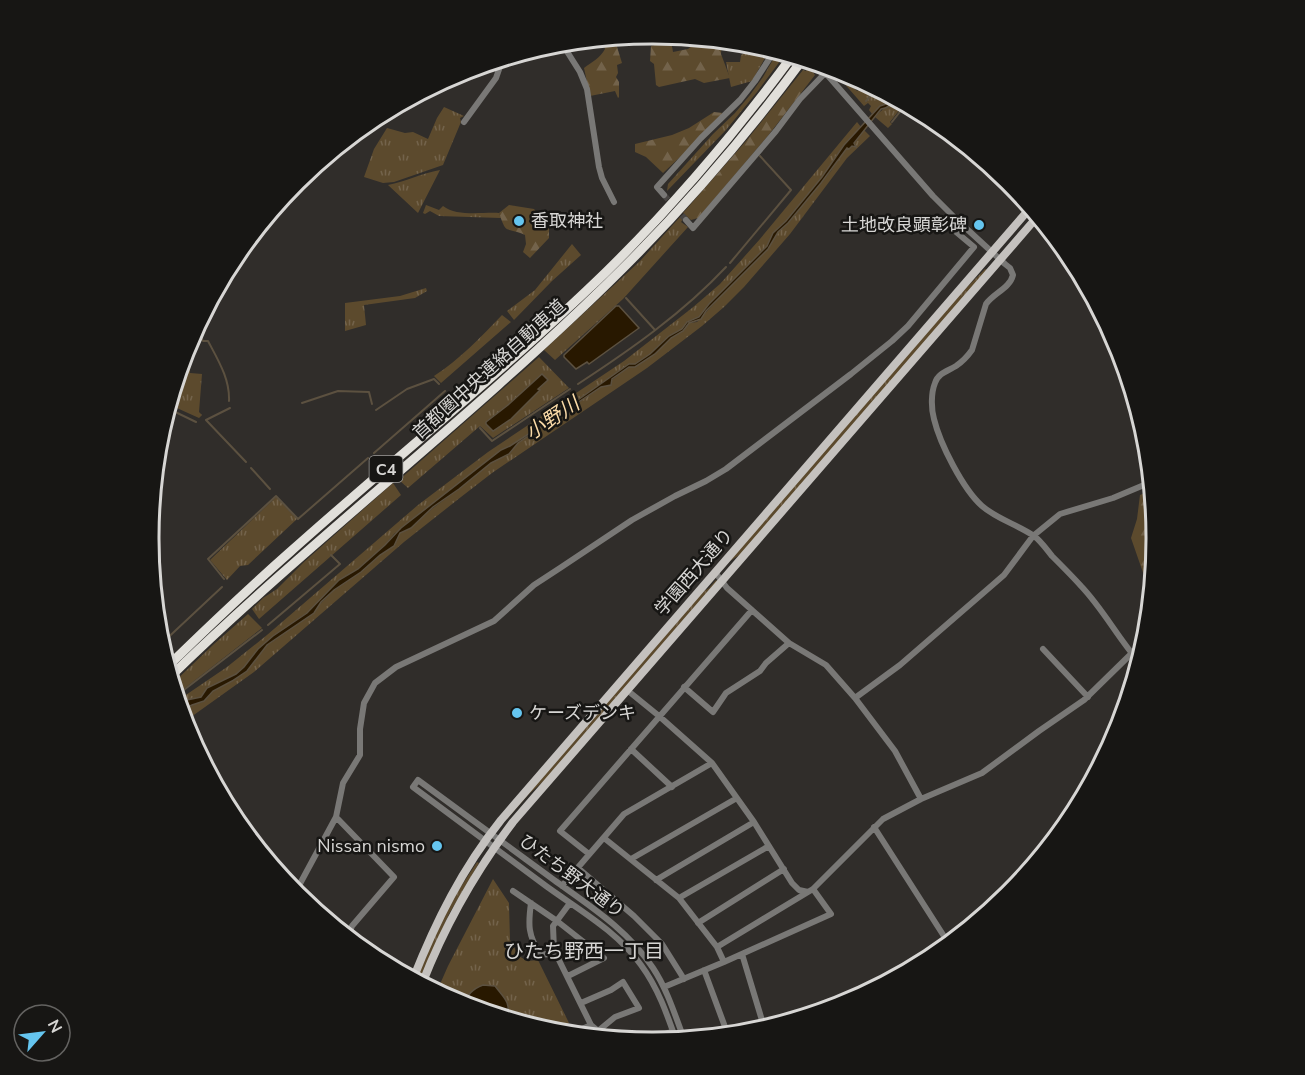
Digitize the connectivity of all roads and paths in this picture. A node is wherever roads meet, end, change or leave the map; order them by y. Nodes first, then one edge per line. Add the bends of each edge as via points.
1 (567, 51) edge
2 (770, 58) edge
3 (787, 62) edge
4 (797, 66) edge
5 (499, 68) edge
6 (824, 75) edge
7 (826, 75) edge
8 (464, 122) dead end
9 (664, 195) dead end
10 (614, 202) dead end
11 (1025, 214) edge
12 (956, 219) junction
13 (686, 220) dead end
14 (1032, 222) edge
15 (992, 252) junction
16 (1000, 259) junction
17 (1143, 485) edge
18 (1033, 536) junction
19 (715, 572) junction
20 (722, 580) junction
21 (752, 610) junction
22 (789, 643) junction
23 (1043, 649) dead end
24 (1132, 653) joint
25 (174, 660) edge
26 (177, 671) edge
27 (684, 687) junction
28 (627, 690) junction
29 (1088, 697) junction
30 (855, 698) junction
31 (659, 716) junction
32 (631, 749) junction
33 (712, 763) junction
34 (672, 787) junction
35 (737, 798) junction
36 (921, 799) junction
37 (336, 817) junction
38 (754, 822) junction
39 (874, 827) junction
40 (491, 833) junction
41 (604, 838) junction
42 (500, 840) junction
43 (484, 841) junction
44 (768, 846) junction
45 (494, 848) junction
46 (589, 854) junction
47 (631, 859) junction
48 (578, 868) junction
49 (784, 869) junction
50 (656, 880) junction
51 (300, 884) edge
52 (562, 886) junction
53 (811, 890) junction
54 (513, 891) dead end
55 (679, 898) junction
56 (531, 903) junction
57 (570, 903) junction
58 (557, 921) junction
59 (698, 923) junction
60 (351, 928) edge
61 (944, 936) edge
62 (717, 947) junction
63 (742, 954) junction
64 (557, 955) junction
65 (724, 962) junction
66 (704, 970) junction
67 (416, 971) edge
68 (425, 976) edge
69 (568, 976) junction
70 (684, 979) junction
71 (664, 987) junction
72 (581, 1003) junction
73 (762, 1019) edge
74 (591, 1024) junction
75 (725, 1026) edge
76 (586, 1027) edge
77 (595, 1028) edge
78 (601, 1028) edge
79 (681, 1030) edge
80 (673, 1031) edge

1 - 10 street via 584,80 599,167
2 - 9 street via 740,100 657,187
3 - 25 highway, 首都圏中央連絡自動車道 / C4 via 704,166 606,272 493,377 291,551
4 - 26 highway, 首都圏中央連絡自動車道 / C4 via 711,174 608,283
5 - 8 street
6 - 13 street via 693,228
7 - 12 street
11 - 15 main road, 学園西大通り
12 - 15 street
12 - 37 street via 949,226 974,247 908,326 852,374 726,469 632,520 551,573 494,621 396,667 375,683 364,702 360,755 343,783
14 - 16 main road, 学園西大通り
15 - 16 street
15 - 19 main road, 学園西大通り
16 - 18 street via 1010,268 1011,282 986,304 968,356 938,377 932,411 947,453 972,495 983,507
16 - 20 main road, 学園西大通り
17 - 18 street via 1060,514
18 - 24 street via 1083,588
18 - 30 street via 1004,575 900,665
19 - 20 street
19 - 40 main road, 学園西大通り
20 - 21 street
20 - 28 main road, 学園西大通り
21 - 22 street
21 - 27 street
22 - 27 street via 760,671 726,693 713,712
22 - 30 street via 826,665
23 - 29 street
24 - 29 street
27 - 31 street
28 - 31 street
28 - 42 main road, 学園西大通り
29 - 36 street via 982,773
30 - 36 street via 895,751
31 - 32 street
31 - 33 street
32 - 34 street
32 - 46 street via 560,831
33 - 34 street
33 - 35 street
34 - 41 street via 624,814
35 - 38 street
35 - 47 street
36 - 39 street
37 - 51 street
37 - 60 street via 394,877
38 - 44 street
38 - 50 street
39 - 53 street
39 - 61 street
40 - 42 street, ひたち野大通り
40 - 43 main road, 学園西大通り
40 - 43 street, ひたち野大通り via 418,780 413,787
41 - 46 street
41 - 47 street
42 - 45 main road, 学園西大通り
42 - 52 street, ひたち野大通り
43 - 45 street, ひたち野大通り
43 - 67 main road, 学園西大通り via 447,901
44 - 49 street
44 - 55 street
45 - 57 street, ひたち野大通り
45 - 68 main road, 学園西大通り via 457,906
46 - 48 street
47 - 50 street
48 - 52 street
48 - 70 street via 662,944
49 - 53 street via 798,890
49 - 59 street
50 - 55 street
52 - 71 street, ひたち野大通り via 628,938
53 - 62 street
53 - 63 street via 831,914
54 - 56 street
55 - 59 street
56 - 58 street
56 - 64 street via 532,941 540,954
57 - 58 street
57 - 80 street, ひたち野大通り via 612,933 640,963 657,990
58 - 64 street via 553,926
58 - 69 street via 604,958
59 - 62 street
62 - 65 street
63 - 65 street
63 - 73 street
64 - 69 street
65 - 66 street
66 - 70 street
66 - 75 street
69 - 72 street
70 - 71 street
71 - 79 street, ひたち野大通り
72 - 74 street
72 - 78 street via 623,982 639,1008 615,1017
74 - 76 street
74 - 77 street

